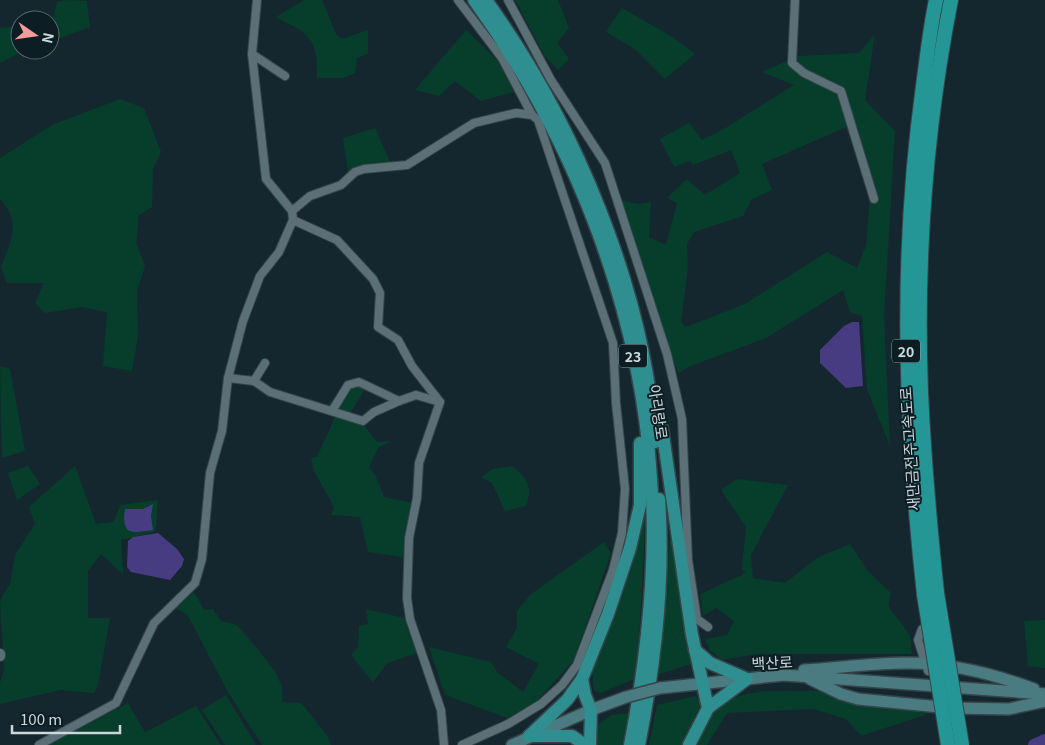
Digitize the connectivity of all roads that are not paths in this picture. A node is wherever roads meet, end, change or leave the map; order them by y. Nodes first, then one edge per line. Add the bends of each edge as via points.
1 (458, 0) edge
2 (474, 0) edge
3 (486, 0) edge
4 (508, 0) edge
5 (795, 0) edge
6 (936, 0) edge
7 (951, 0) edge
8 (255, 1) edge
9 (252, 54) junction
10 (284, 76) dead end
11 (532, 114) junction
12 (874, 199) dead end
13 (292, 211) junction
14 (293, 220) junction
15 (264, 363) dead end
16 (228, 378) junction
17 (254, 381) junction
18 (399, 401) junction
19 (440, 402) junction
20 (653, 408) junction
21 (332, 410) junction
22 (647, 436) junction
23 (930, 594) junction
24 (708, 627) dead end
25 (922, 629) dead end
26 (695, 650) junction
27 (927, 668) junction
28 (784, 675) junction
29 (804, 676) junction
30 (582, 679) junction
31 (747, 679) junction
32 (703, 682) junction
33 (1045, 693) edge
34 (1045, 702) edge
35 (708, 708) junction
36 (591, 710) junction
37 (529, 736) junction
38 (39, 745) edge
39 (444, 745) edge
40 (462, 745) edge
41 (512, 745) edge
42 (585, 745) edge
43 (590, 745) edge
44 (630, 745) edge
45 (640, 745) edge
46 (689, 745) edge
47 (948, 745) edge
48 (962, 745) edge

1 - 11 street via 502,58
2 - 22 highway, 아리랑로 / 23 via 550,120 587,203 615,281 629,336
3 - 20 highway, 아리랑로 / 23 via 549,100 604,221 630,300
4 - 24 street via 551,80 605,163 626,225 666,354 682,419 688,560 697,619
5 - 12 street via 792,62 804,73 842,91
6 - 23 highway, 새만금전주고속도로 / 20 via 914,147 906,291 912,492
7 - 23 highway, 새만금전주고속도로 / 20 via 928,154 920,297
8 - 9 street
9 - 10 street
9 - 13 street via 266,179
11 - 13 street via 516,113 474,123 407,165 355,172 341,185 310,196
11 - 40 street via 538,120 613,343 625,489 622,533 613,570 577,665 562,685 541,704 508,724
13 - 14 street
14 - 16 street via 279,252 260,276 242,321
14 - 19 street via 337,240 373,279 380,293 378,327 404,347 412,366
15 - 17 street
16 - 17 street
16 - 38 street via 222,431 210,473 202,558 194,583 154,623 116,703
17 - 21 street via 270,392
18 - 19 street via 416,395
18 - 21 street via 374,412 363,421
18 - 21 street via 359,382 348,385
19 - 39 street via 419,463 417,498 408,538 407,598 410,619 441,710
20 - 26 highway via 660,412
20 - 45 highway, 아리랑로 / 23 via 661,524 659,590 651,678
22 - 30 highway via 640,442 640,505 630,548
22 - 44 highway, 아리랑로 / 23 via 652,518 649,603
23 - 47 highway, 새만금전주고속도로 / 20, bridge
23 - 48 highway, 새만금전주고속도로 / 20, bridge
25 - 27 street via 918,640
26 - 31 highway via 710,663
26 - 32 highway
27 - 28 main road via 908,663 864,665 794,671
27 - 33 main road via 989,674
28 - 29 main road, 백산로
28 - 31 main road, 백산로
29 - 33 main road, 백산로
29 - 34 main road via 841,694 858,698 1009,709
30 - 36 highway
30 - 37 highway via 567,700
31 - 32 main road, 백산로
31 - 35 highway
32 - 35 highway
32 - 36 main road, 백산로, bridge via 660,688
35 - 46 highway
36 - 37 main road, 백산로
36 - 43 highway
37 - 41 main road, 백산로
37 - 42 highway via 572,736

